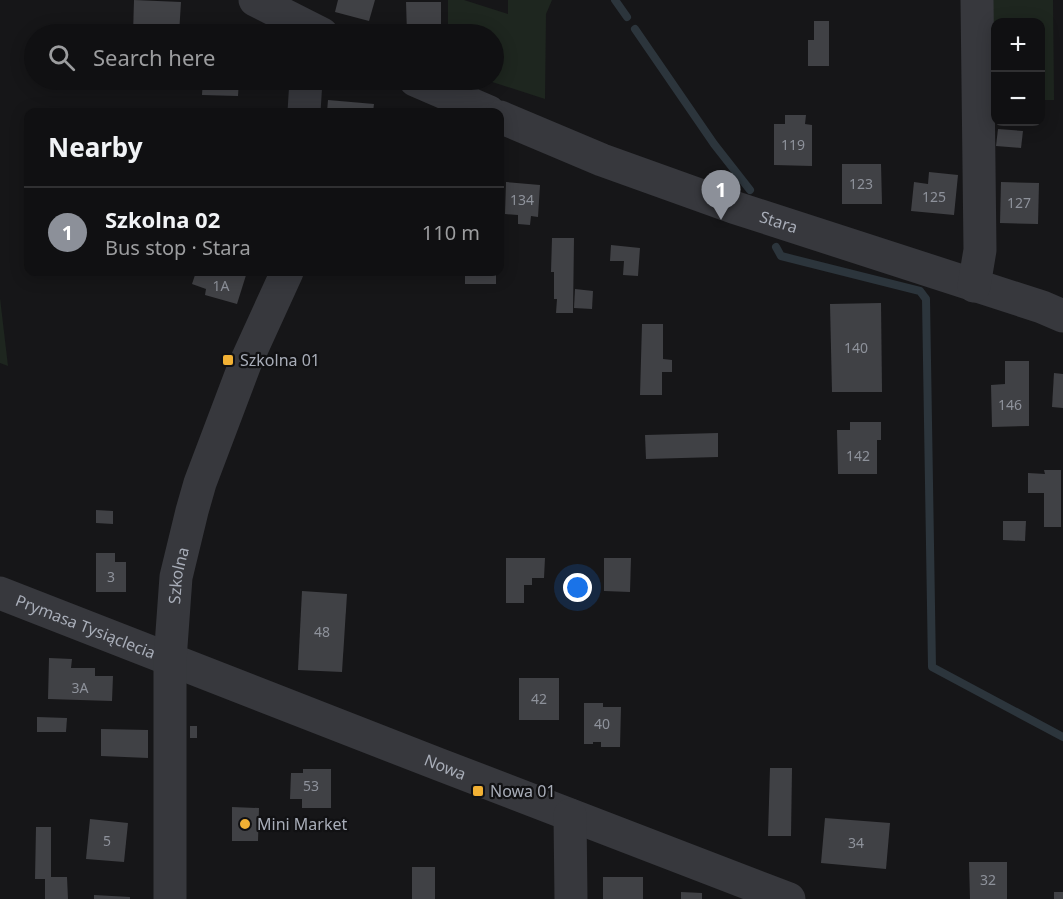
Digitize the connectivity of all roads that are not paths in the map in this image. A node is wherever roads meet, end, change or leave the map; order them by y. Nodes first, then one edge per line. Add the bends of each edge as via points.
1 (255, 0) edge
2 (977, 0) edge
3 (299, 24) edge
4 (305, 90) edge
5 (439, 90) edge
6 (304, 108) edge
7 (480, 108) edge
8 (504, 119) edge
9 (285, 276) edge
10 (974, 286) junction
11 (1063, 316) edge
12 (0, 593) edge
13 (170, 660) junction
14 (570, 815) junction
15 (170, 899) edge
16 (571, 899) edge
17 (789, 899) edge

1 - 3 street
2 - 10 street via 980,250
4 - 6 street
5 - 7 street
8 - 10 street, Stara via 602,160 733,207
9 - 13 street, Szkolna via 245,364 200,483 176,577
10 - 11 street, Stara
12 - 13 street, Prymasa Tysiąclecia
13 - 14 street, Nowa
13 - 15 street, Szkolna
14 - 16 street
14 - 17 street, Nowa

